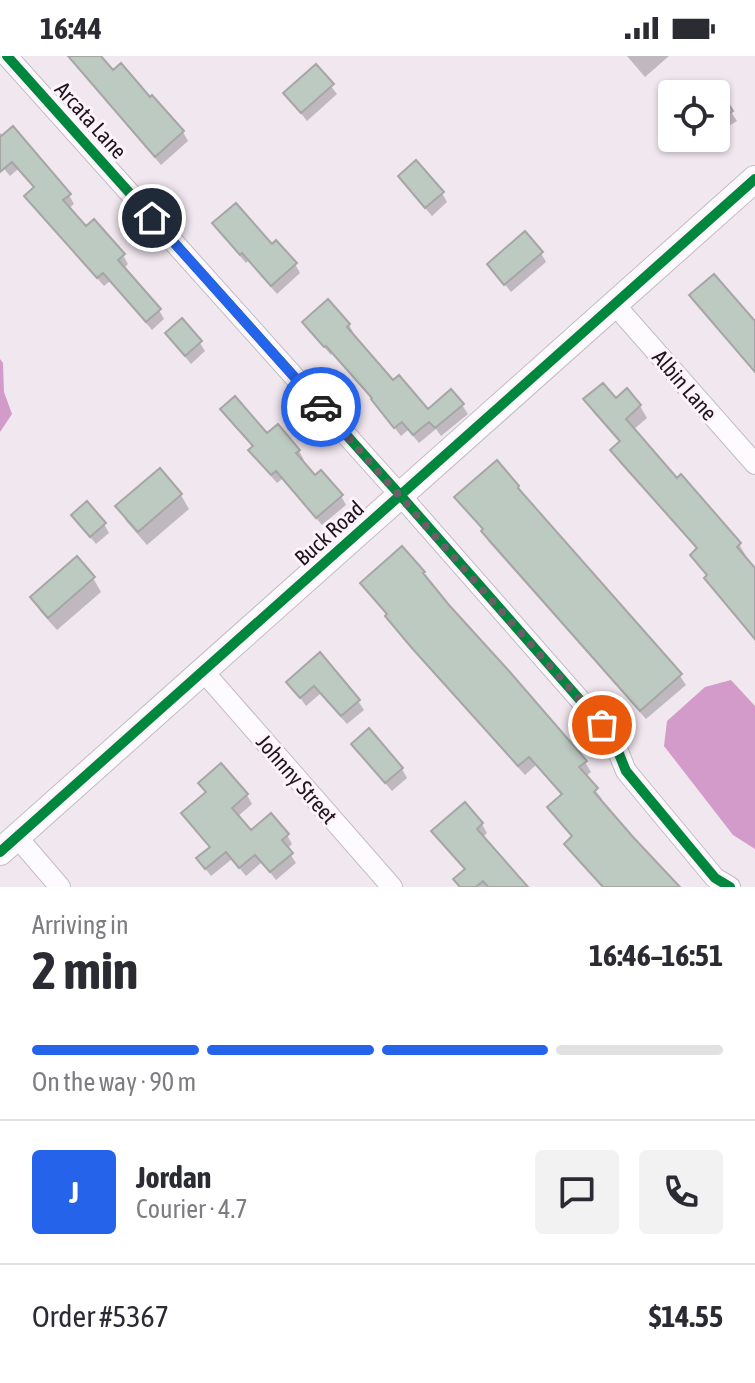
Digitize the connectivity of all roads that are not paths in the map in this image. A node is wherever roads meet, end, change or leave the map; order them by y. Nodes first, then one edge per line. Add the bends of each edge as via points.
1 (7, 56) edge
2 (755, 179) edge
3 (615, 305) junction
4 (755, 464) edge
5 (401, 496) junction
6 (203, 671) junction
7 (8, 844) edge
8 (60, 887) edge
9 (392, 887) edge
10 (730, 887) edge

1 - 5 street, Arcata Lane
2 - 3 street, Buck Road
3 - 4 street, Albin Lane
3 - 5 street, Buck Road
5 - 6 street, Buck Road
5 - 10 street, Arcata Lane via 602,725 626,771 715,878
6 - 7 street, Buck Road
6 - 9 street, Johnny Street
7 - 8 street

